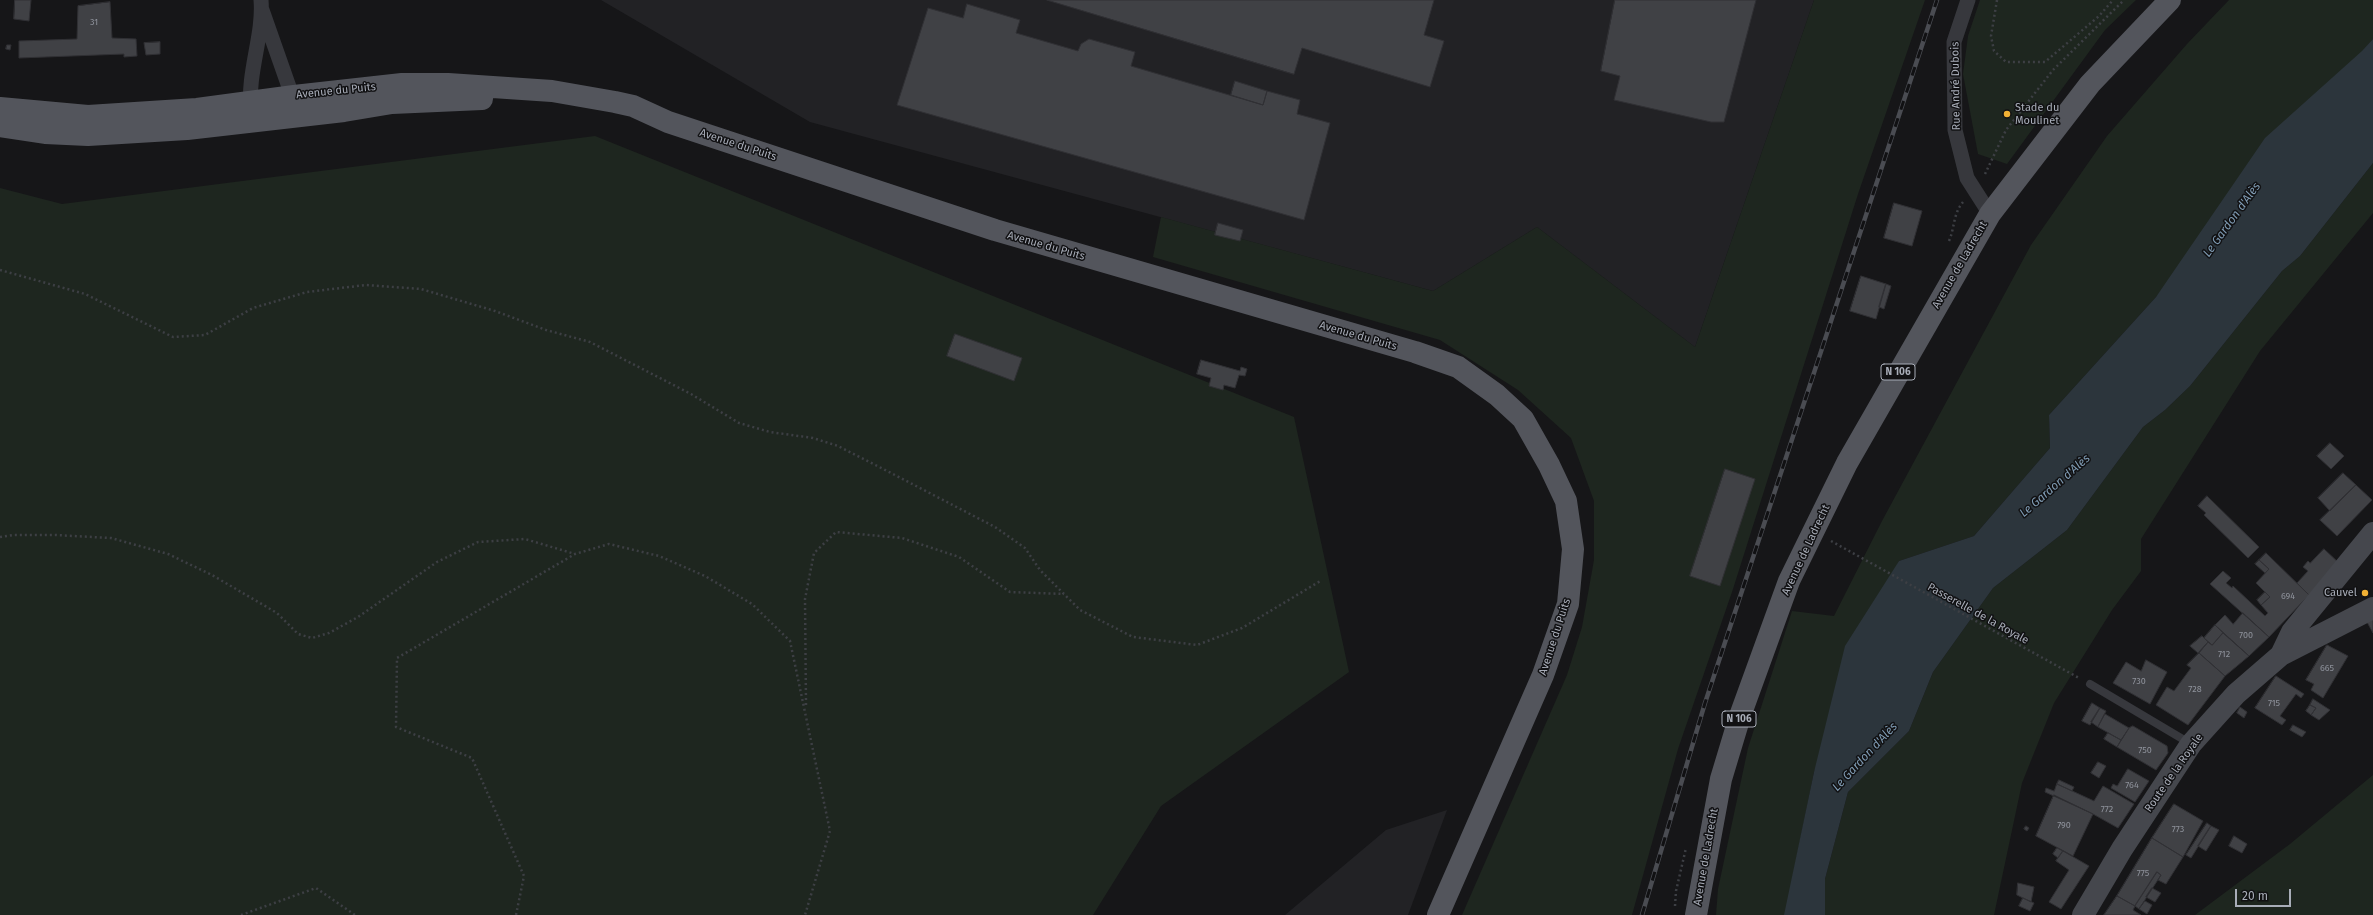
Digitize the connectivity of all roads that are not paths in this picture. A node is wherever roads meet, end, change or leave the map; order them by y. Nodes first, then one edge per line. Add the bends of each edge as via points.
1 (1968, 0) edge
2 (2170, 0) edge
3 (262, 5) edge
4 (294, 96) junction
5 (0, 108) edge
6 (251, 112) junction
7 (298, 116) junction
8 (668, 122) junction
9 (0, 126) edge
10 (1990, 214) junction
11 (2373, 533) edge
12 (2373, 608) edge
13 (2281, 655) junction
14 (2090, 684) road end
15 (2191, 744) junction
16 (1438, 915) edge
17 (1696, 915) edge
18 (2083, 915) edge

1 - 10 street, Rue André Dubois via 1954,42 1955,130 1967,178
2 - 10 main road, N 106 via 2090,84
3 - 4 street
3 - 6 street via 252,69
4 - 6 main road, Avenue du Puits
4 - 7 street
4 - 8 main road, Avenue du Puits via 402,84 502,87 552,91 633,106
5 - 6 main road, Avenue du Puits via 88,116 197,109
6 - 7 main road, Avenue du Puits
6 - 9 main road, Avenue du Puits via 187,129 88,135 45,133
7 - 8 main road, Avenue du Puits via 392,103 492,99 573,107
8 - 16 main road, Avenue du Puits via 995,230 1415,352 1458,367 1497,395 1523,419 1566,501 1573,549 1568,604 1543,675
10 - 17 main road, Avenue de Ladrecht / N 106 via 1847,463 1789,581 1740,716 1721,779
11 - 13 main road via 2292,632
12 - 13 main road, Route de la Royale
13 - 15 main road, Route de la Royale via 2236,694
14 - 15 lane
15 - 18 main road, Route de la Royale via 2122,849

